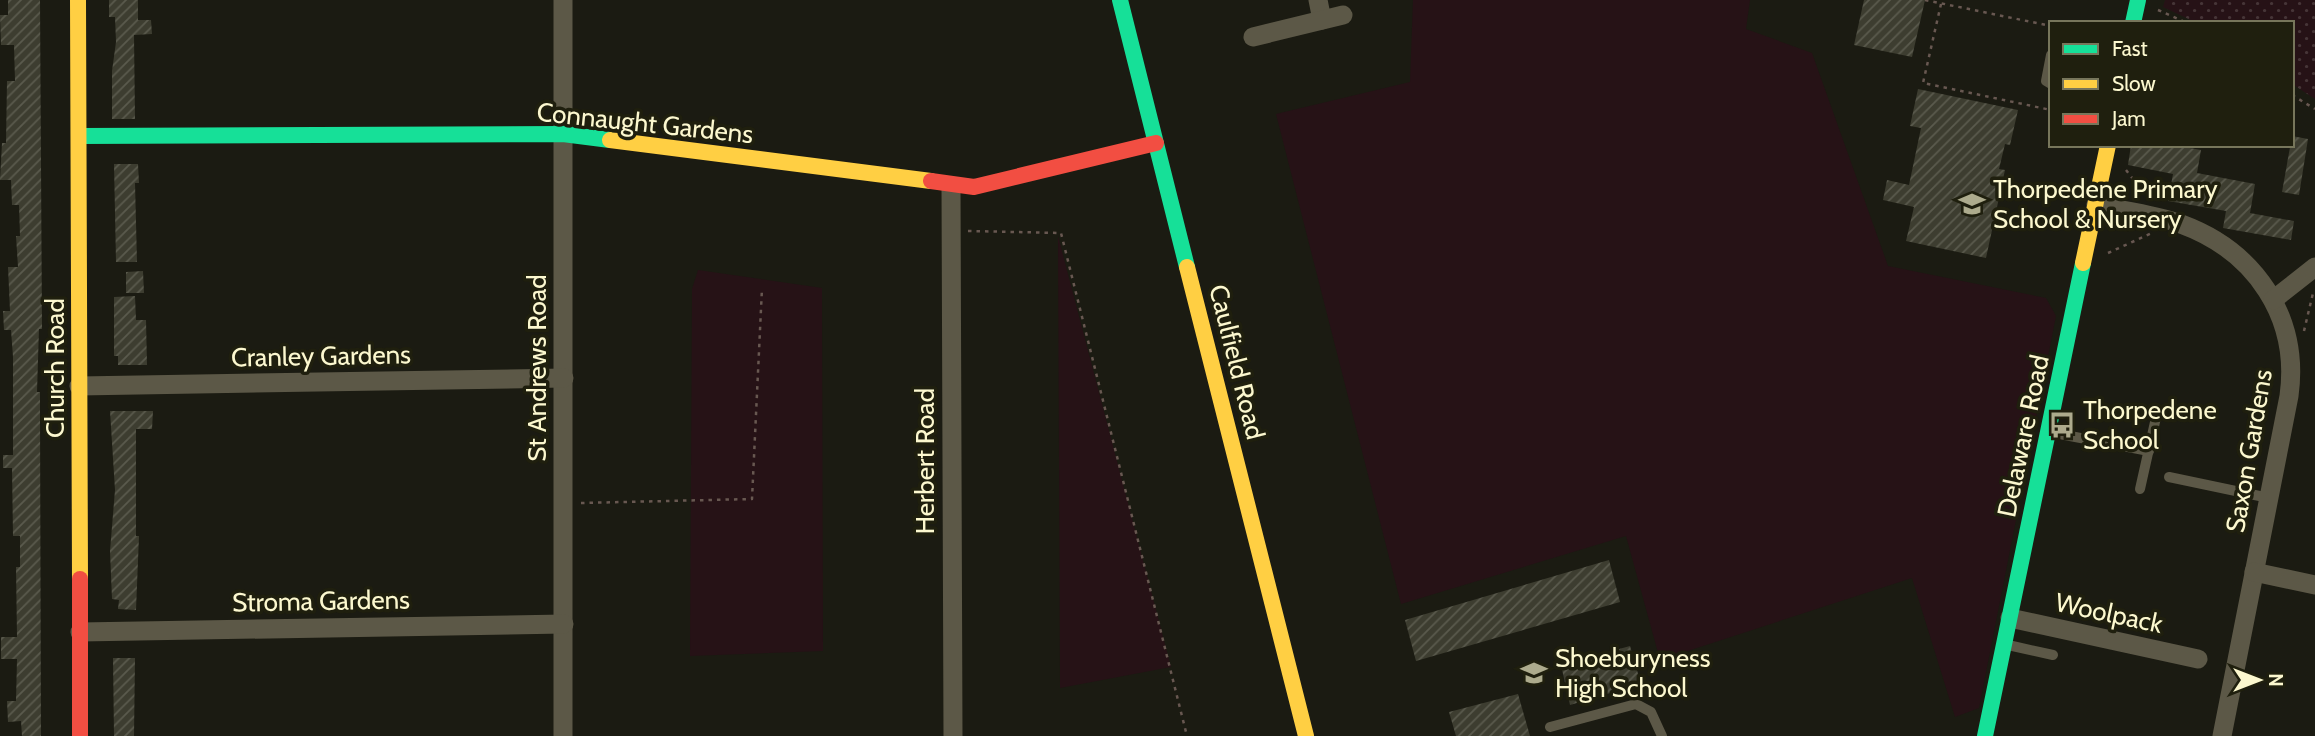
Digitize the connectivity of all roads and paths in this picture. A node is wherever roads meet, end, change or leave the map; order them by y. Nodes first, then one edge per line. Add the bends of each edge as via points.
1 (78, 0) edge
2 (563, 0) edge
3 (1119, 0) edge
4 (1318, 0) edge
5 (1925, 0) edge
6 (2138, 0) edge
7 (1941, 4) junction
8 (2155, 9) dead end
9 (2183, 14) dead end
10 (1343, 15) dead end
11 (1322, 20) junction
12 (2182, 20) joint
13 (2133, 21) edge
14 (2049, 26) edge
15 (1253, 37) dead end
16 (2049, 65) edge
17 (2049, 83) edge
18 (2294, 97) edge
19 (2315, 108) edge
20 (2049, 110) edge
21 (563, 134) junction
22 (80, 136) junction
23 (1156, 143) junction
24 (2108, 147) edge
25 (951, 186) junction
26 (2096, 205) junction
27 (951, 231) junction
28 (2315, 267) edge
29 (2315, 286) edge
30 (762, 288) dead end
31 (2273, 300) junction
32 (2303, 337) dead end
33 (564, 378) junction
34 (79, 386) junction
35 (2157, 413) dead end
36 (2048, 432) junction
37 (2148, 451) junction
38 (2169, 477) dead end
39 (2140, 489) dead end
40 (2269, 498) junction
41 (564, 503) junction
42 (2254, 572) junction
43 (2315, 585) edge
44 (2010, 618) junction
45 (564, 624) junction
46 (80, 632) junction
47 (2004, 645) junction
48 (2053, 655) dead end
49 (2198, 659) dead end
50 (1550, 727) dead end
51 (80, 736) edge
52 (564, 736) edge
53 (953, 736) edge
54 (1187, 736) edge
55 (1306, 736) edge
56 (1662, 736) edge
57 (1985, 736) edge
58 (2222, 736) edge

1 - 22 street, Church Road
2 - 21 street, St Andrews Road
3 - 23 street, Caulfield Road
4 - 11 street
5 - 7 path
6 - 13 street
7 - 14 path
7 - 20 path via 1923,83
8 - 12 path
9 - 12 path
10 - 11 street
11 - 15 street
16 - 17 lane
18 - 19 path
21 - 22 street, Connaught Gardens
21 - 25 street, Connaught Gardens
21 - 33 street, St Andrews Road
22 - 34 street, Church Road
23 - 25 street, Connaught Gardens via 974,187
23 - 55 street, Caulfield Road
24 - 26 street, Delaware Road
25 - 27 street, Herbert Road
26 - 31 street, Saxon Gardens via 2178,223 2201,233 2245,263
26 - 36 street, Delaware Road
27 - 53 street, Herbert Road
27 - 54 path via 1061,233
28 - 31 street
29 - 32 path
30 - 41 path via 752,499
31 - 40 street, Saxon Gardens via 2286,328 2291,377
33 - 34 street, Cranley Gardens
33 - 41 street, St Andrews Road
34 - 46 street, Church Road
35 - 37 lane
36 - 37 lane
36 - 44 street, Delaware Road
37 - 39 lane
38 - 40 lane
40 - 42 street, Saxon Gardens
41 - 45 street, St Andrews Road
42 - 43 street
42 - 58 street, Saxon Gardens
44 - 47 street, Delaware Road
44 - 49 street, Woolpack
45 - 46 street, Stroma Gardens
45 - 52 street, St Andrews Road
46 - 51 street, Church Road
47 - 48 lane
47 - 57 street, Delaware Road
50 - 56 lane via 1636,704 1651,712

